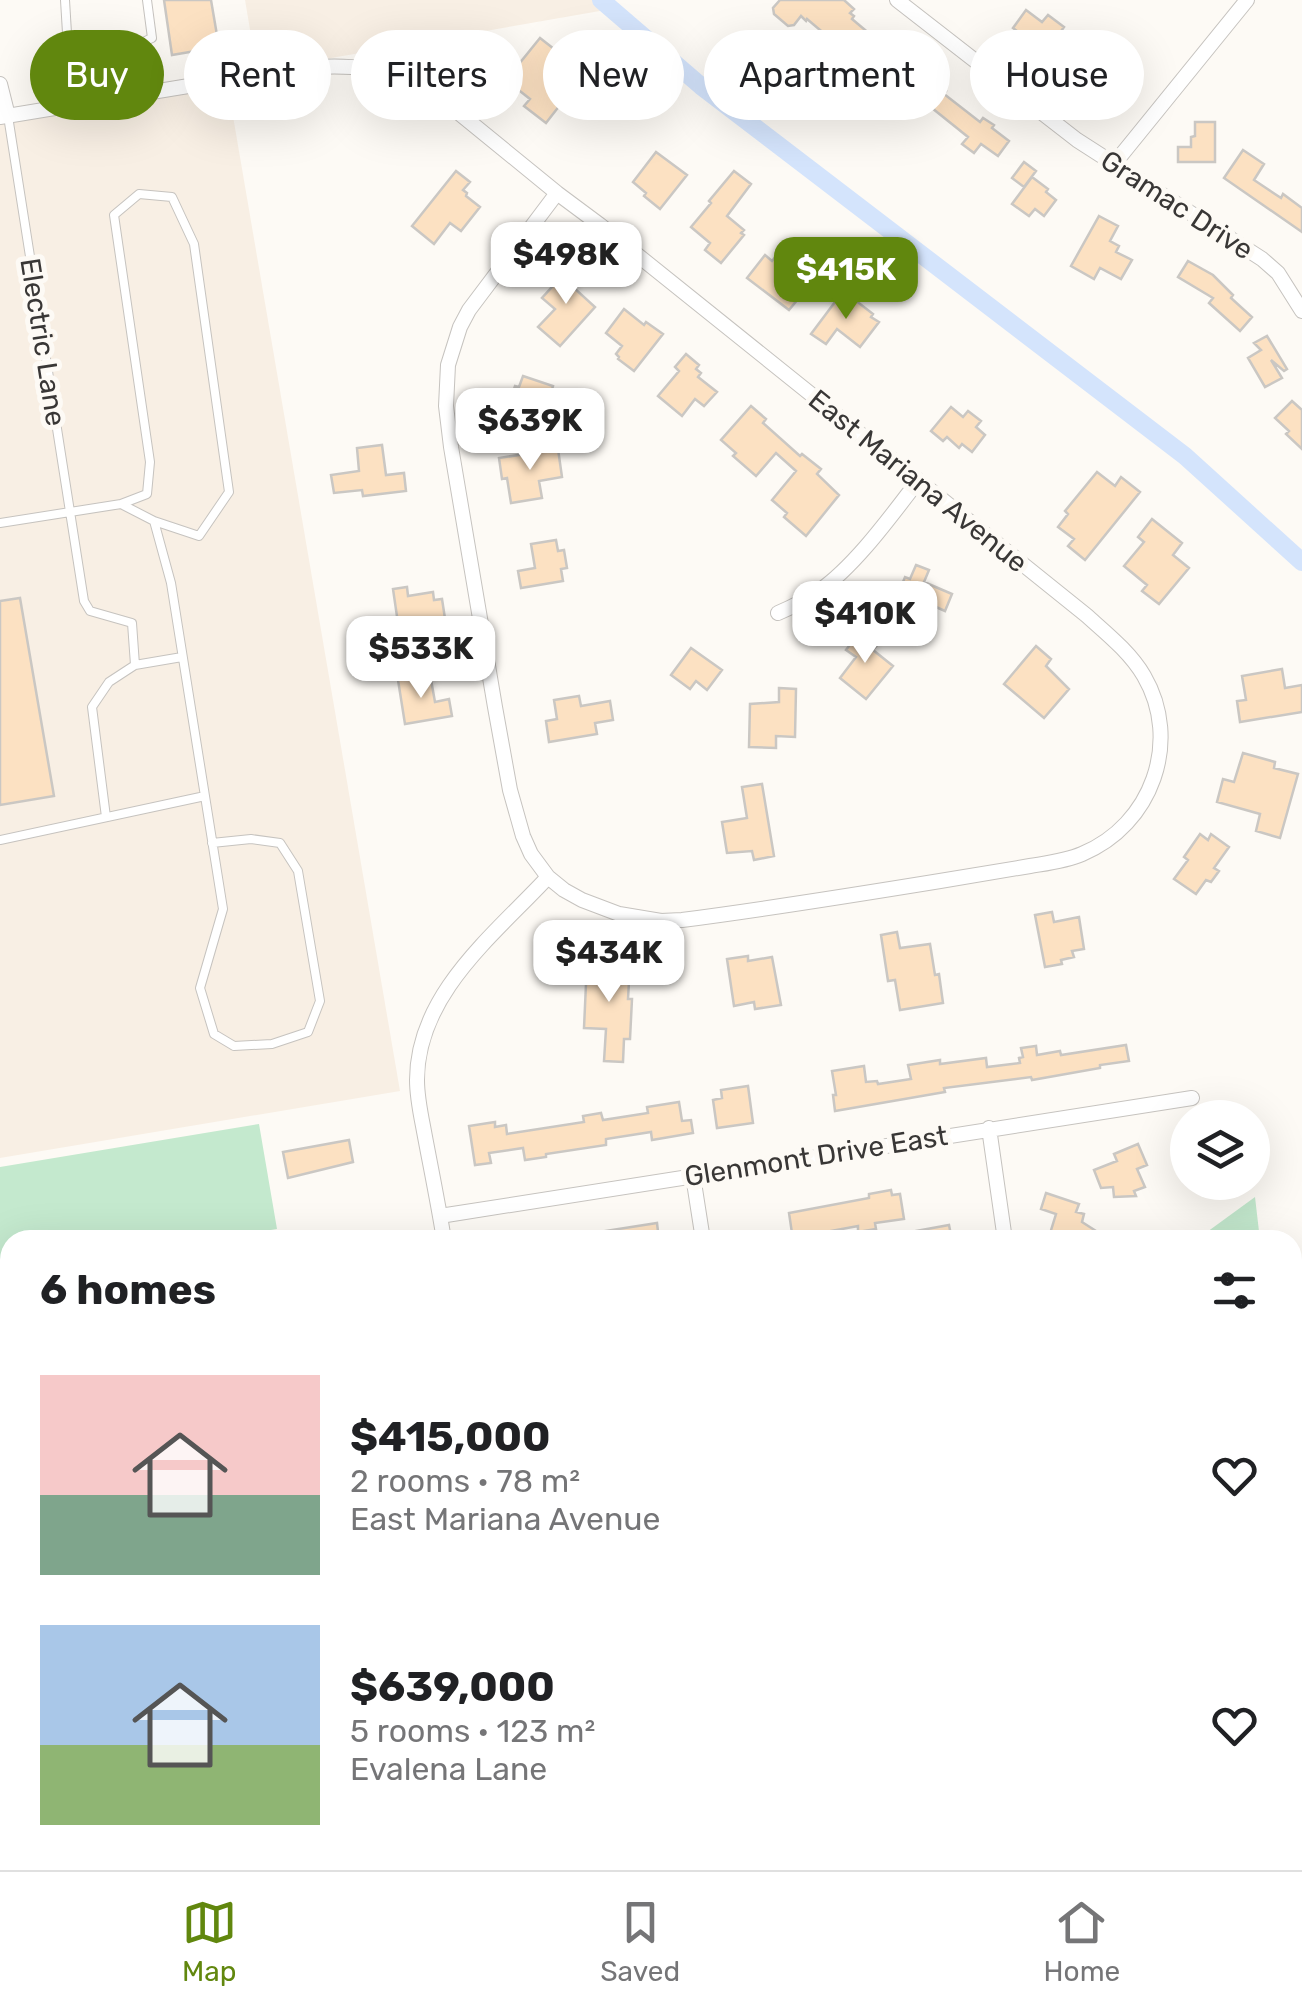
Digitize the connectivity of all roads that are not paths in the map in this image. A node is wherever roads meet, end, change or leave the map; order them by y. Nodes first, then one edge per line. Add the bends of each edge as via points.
1 (65, 0) edge
2 (147, 0) edge
3 (897, 0) edge
4 (1247, 0) edge
5 (0, 84) edge
6 (4, 117) edge
7 (1114, 164) junction
8 (556, 193) junction
9 (1302, 311) edge
10 (918, 481) junction
11 (121, 504) junction
12 (70, 511) junction
13 (154, 521) junction
14 (0, 523) edge
15 (778, 613) dead end
16 (182, 657) junction
17 (135, 665) junction
18 (205, 796) junction
19 (106, 817) junction
20 (0, 840) edge
21 (212, 843) junction
22 (548, 878) junction
23 (1192, 1098) dead end
24 (988, 1128) junction
25 (693, 1176) junction
26 (440, 1216) junction
27 (442, 1230) edge
28 (701, 1230) edge
29 (1003, 1230) edge

1 - 2 lane via 67,33 78,45 152,38
3 - 7 street, Gramac Drive
4 - 7 street
5 - 6 street, Electric Lane
6 - 8 street, East Mariana Avenue via 351,65 426,88
6 - 12 lane, Electric Lane
7 - 9 street, Gramac Drive via 1262,259
8 - 10 street, East Mariana Avenue
8 - 22 street via 469,310 446,386 450,447 510,790 530,854
10 - 15 street via 834,580
10 - 22 street, East Mariana Avenue via 1086,615 1143,674 1158,710 1161,747 1152,786 1132,819 1102,844 1064,860 682,920 620,914
11 - 12 lane
11 - 13 lane
11 - 13 lane via 147,494 150,462 114,215 139,194 172,197 194,244 230,492 199,536
12 - 14 lane
12 - 17 lane, Electric Lane via 84,601 90,612 132,623
13 - 16 lane
16 - 17 lane
16 - 18 lane
17 - 19 lane via 109,682 92,707
18 - 19 lane
18 - 21 lane
19 - 20 lane
21 - 21 lane via 223,909 200,988 214,1034 234,1046 272,1044 308,1032 320,1001 298,870 280,843
22 - 26 street via 457,973 424,1033 417,1092
23 - 24 street, Glenmont Drive East
24 - 25 street, Glenmont Drive East
24 - 29 street
25 - 26 street, Glenmont Drive East
25 - 28 street
26 - 27 street

